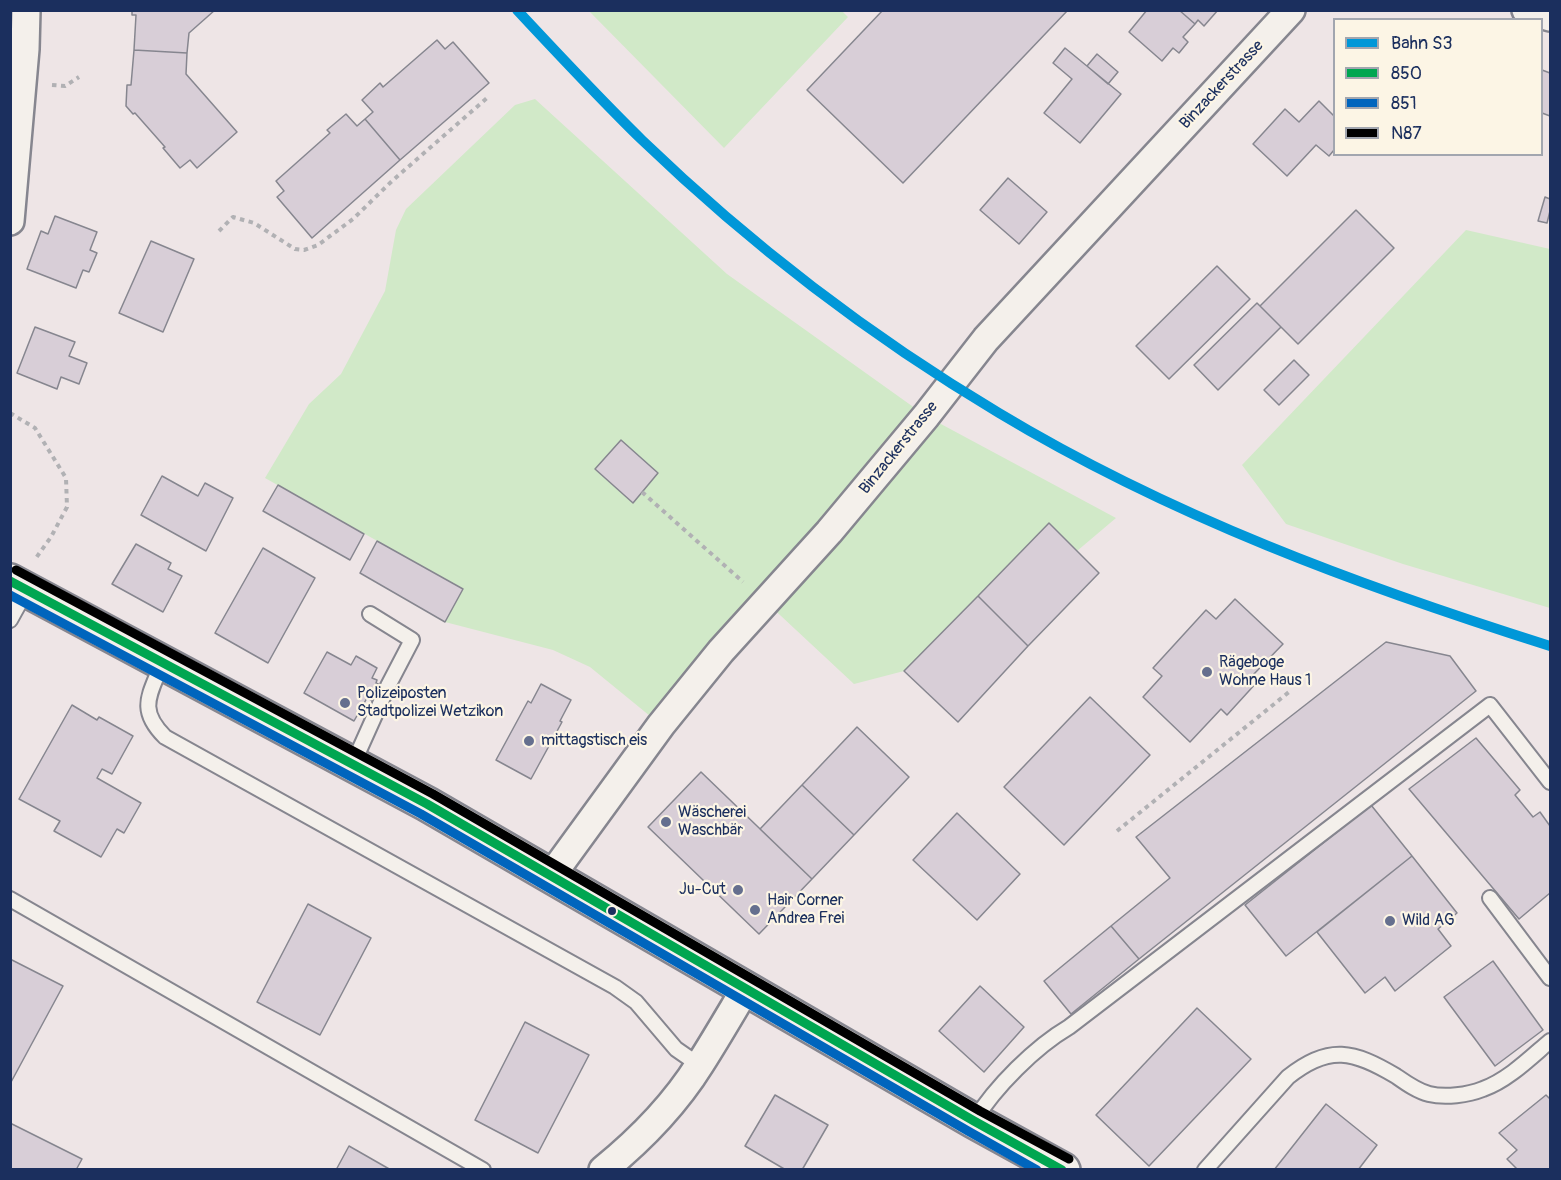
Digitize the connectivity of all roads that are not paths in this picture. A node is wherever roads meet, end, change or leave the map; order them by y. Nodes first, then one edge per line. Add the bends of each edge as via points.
1 (26, 10) edge
2 (1291, 10) edge
3 (1526, 10) edge
4 (1551, 17) edge
5 (10, 221) edge
6 (24, 577) edge
7 (370, 614) dead end
8 (10, 620) edge
9 (163, 661) junction
10 (353, 764) junction
11 (1551, 782) edge
12 (551, 876) junction
13 (1490, 898) dead end
14 (10, 899) edge
15 (1551, 978) edge
16 (746, 988) junction
17 (1551, 1041) edge
18 (699, 1065) junction
19 (974, 1121) junction
20 (483, 1170) edge
21 (603, 1170) edge
22 (1063, 1170) edge
23 (1205, 1170) edge

1 - 5 street
2 - 12 street, Binzackerstrasse via 986,339 829,532 660,725
3 - 4 street
6 - 8 lane
6 - 9 main road
7 - 10 lane via 412,640
9 - 10 main road
9 - 18 lane via 147,708 165,737 615,987 636,1002 676,1049
10 - 12 main road
11 - 19 lane via 1490,705 1049,1039 987,1100
12 - 16 main road
13 - 15 lane
14 - 20 lane
16 - 18 street
16 - 19 main road
17 - 23 lane via 1491,1086 1456,1095 1429,1094 1367,1059 1333,1054 1316,1060 1288,1077
18 - 21 street via 651,1126
19 - 22 main road

